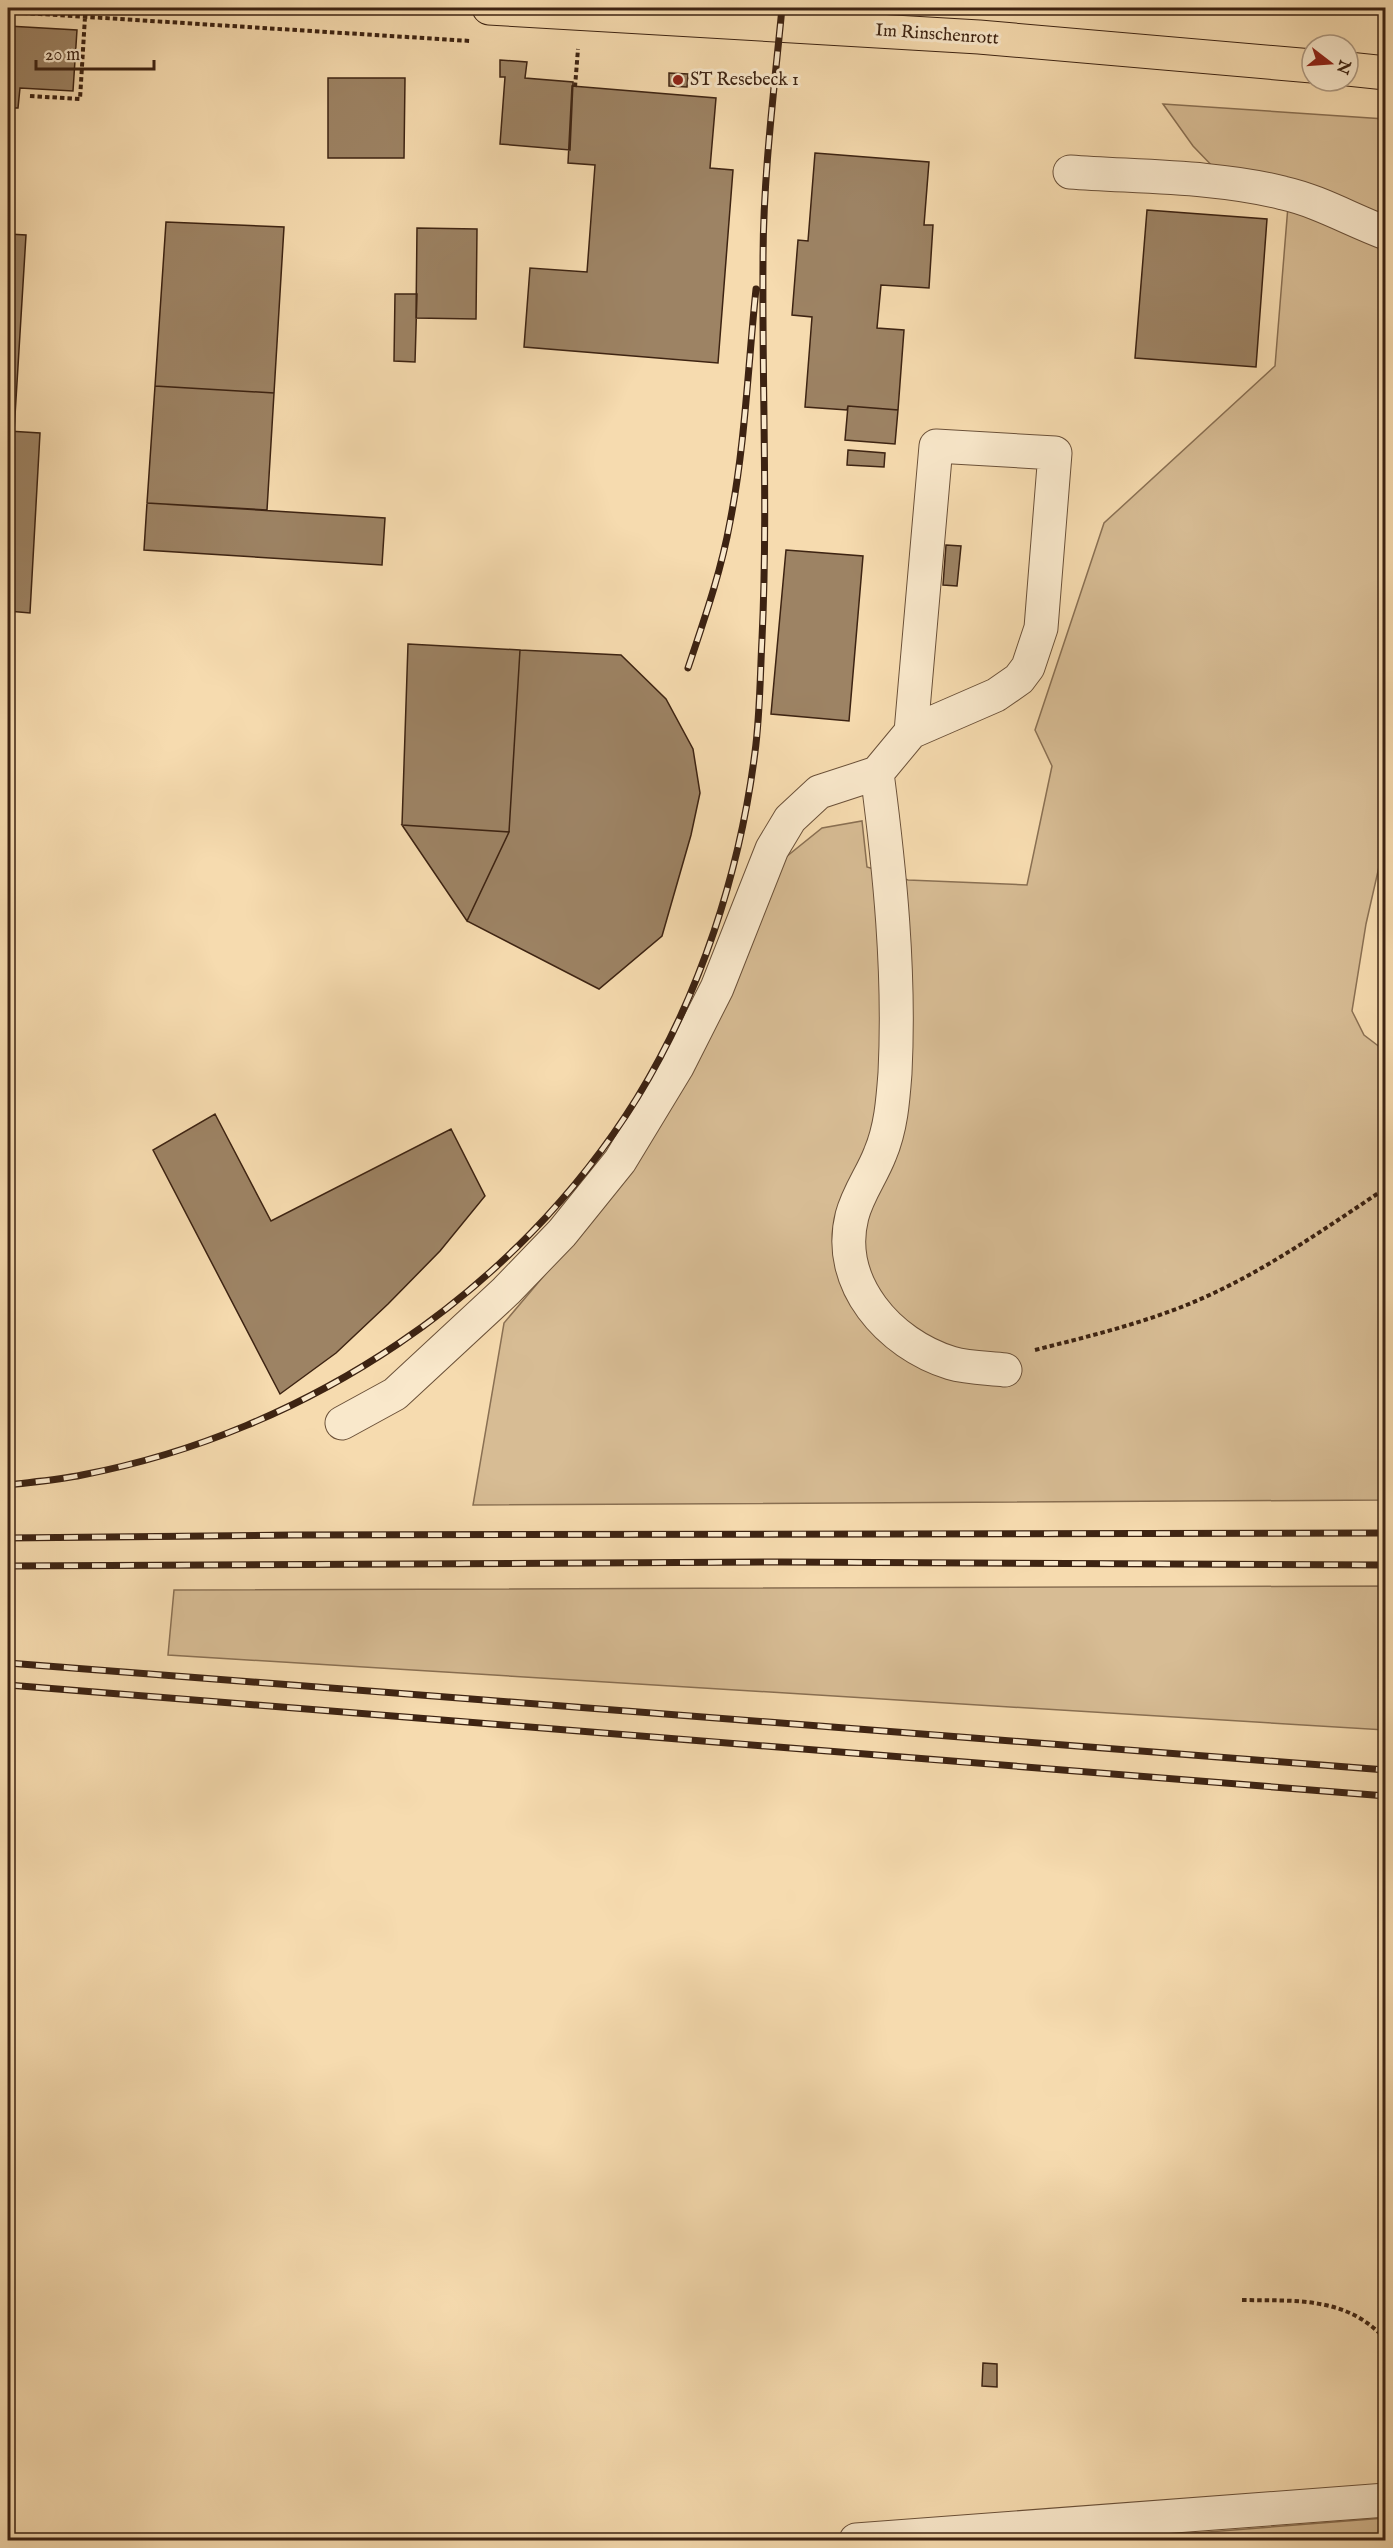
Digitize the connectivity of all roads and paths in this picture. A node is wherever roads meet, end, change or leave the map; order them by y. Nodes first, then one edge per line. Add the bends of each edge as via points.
1 (489, 8) edge
2 (86, 17) dead end
3 (578, 48) dead end
4 (1300, 65) edge
5 (1360, 70) edge
6 (1386, 73) edge
7 (575, 87) dead end
8 (30, 96) dead end
9 (1070, 172) dead end
10 (1386, 233) edge
11 (911, 732) junction
12 (877, 773) junction
13 (1386, 1188) edge
14 (1015, 1361) joint
15 (342, 1423) dead end
16 (1242, 2300) dead end
17 (1386, 2340) edge
18 (1386, 2500) edge
19 (856, 2541) edge

1 - 4 main road, Im Rinschenrott via 979,37
2 - 8 path via 80,99
3 - 7 path
5 - 6 main road
9 - 10 street via 1185,179 1281,192
11 - 11 street via 936,446 1055,453 1041,628 1028,667 1019,679 996,695
11 - 12 street
12 - 14 street via 890,876 895,1075 885,1139 852,1214 848,1241 851,1263 863,1296 882,1321 910,1343 950,1362
12 - 15 street via 819,792 790,819 772,849 717,988 682,1058 620,1161 568,1226 506,1291 395,1394
13 - 14 path via 1265,1266 1186,1305
16 - 17 path via 1311,2301 1338,2308 1371,2324
18 - 19 street

